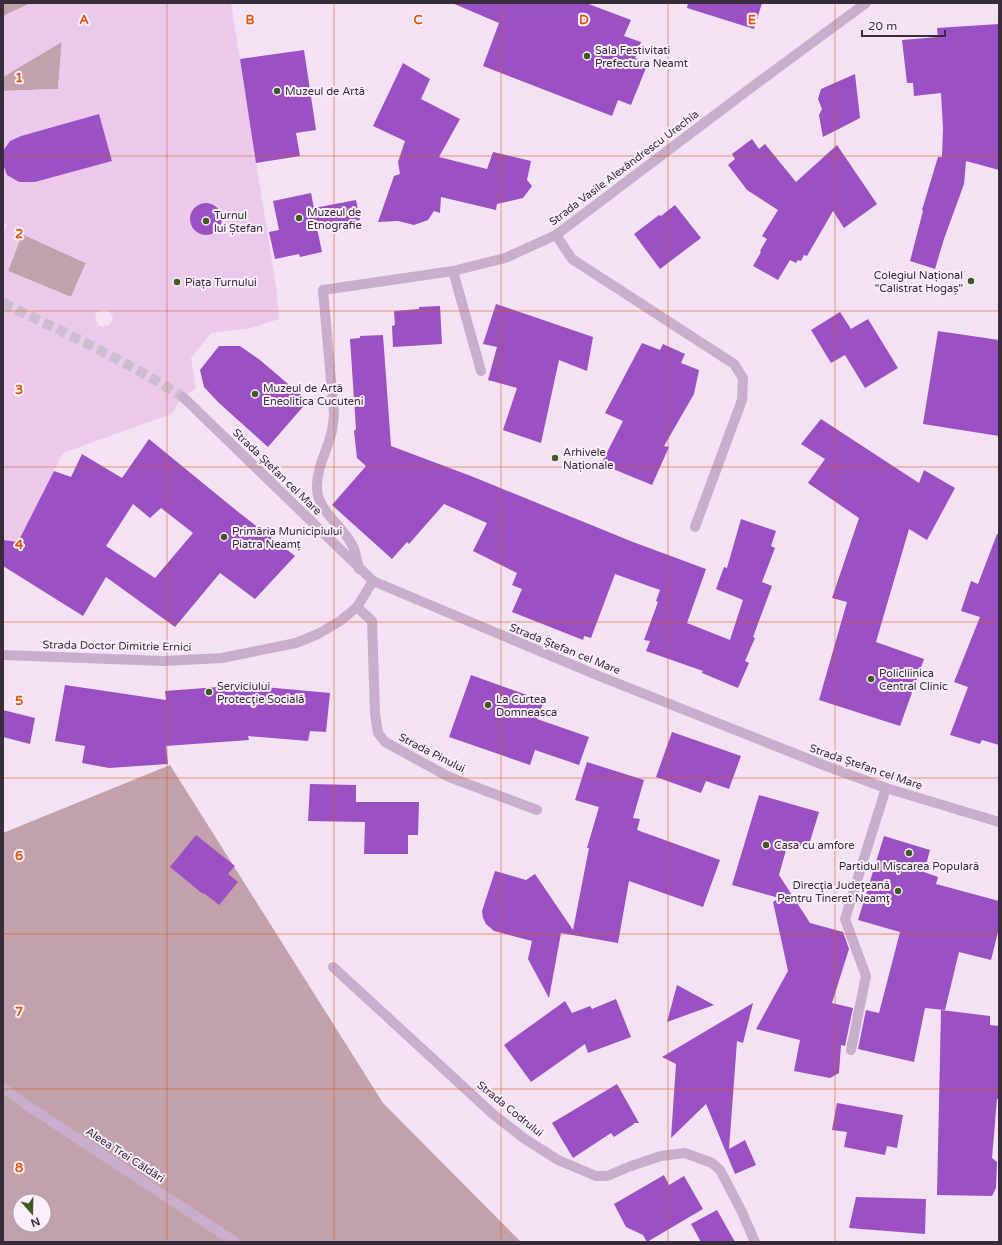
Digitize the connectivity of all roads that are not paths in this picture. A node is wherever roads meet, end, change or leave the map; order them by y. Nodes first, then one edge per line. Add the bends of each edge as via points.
1 (866, 3) edge
2 (556, 235) junction
3 (453, 271) junction
4 (480, 371) dead end
5 (183, 397) tunnel mouth
6 (695, 526) dead end
7 (359, 569) junction
8 (372, 581) junction
9 (357, 607) junction
10 (3, 655) edge
11 (886, 788) junction
12 (537, 810) dead end
13 (999, 822) edge
14 (333, 967) dead end
15 (851, 1050) dead end
16 (3, 1088) edge
17 (235, 1242) edge
18 (755, 1242) edge

1 - 2 street, Strada Vasile Alexăndrescu Urechia via 745,91
2 - 3 street, Strada Vasile Alexăndrescu Urechia via 505,258
2 - 6 street via 572,259 734,364 743,378 742,400
3 - 4 street
3 - 7 street, Strada Vasile Alexăndrescu Urechia via 323,290 334,414 330,438 322,457 317,489 323,506 352,543
5 - 7 street, Strada Ștefan cel Mare
7 - 8 street, Strada Ștefan cel Mare
8 - 9 street, Strada Doctor Dimitrie Ernici
8 - 11 street, Strada Ștefan cel Mare via 599,676
9 - 10 street, Strada Doctor Dimitrie Ernici via 318,634 296,643 222,658 164,661
9 - 12 street, Strada Pinului via 372,621 375,714 378,733 385,742 449,777
11 - 13 street, Strada Ștefan cel Mare
11 - 15 street via 845,919 866,976
14 - 18 street, Strada Codrului via 494,1115 558,1160 596,1176 607,1176 661,1156 685,1153 712,1163 720,1170
16 - 17 street, Aleea Trei Căldări

